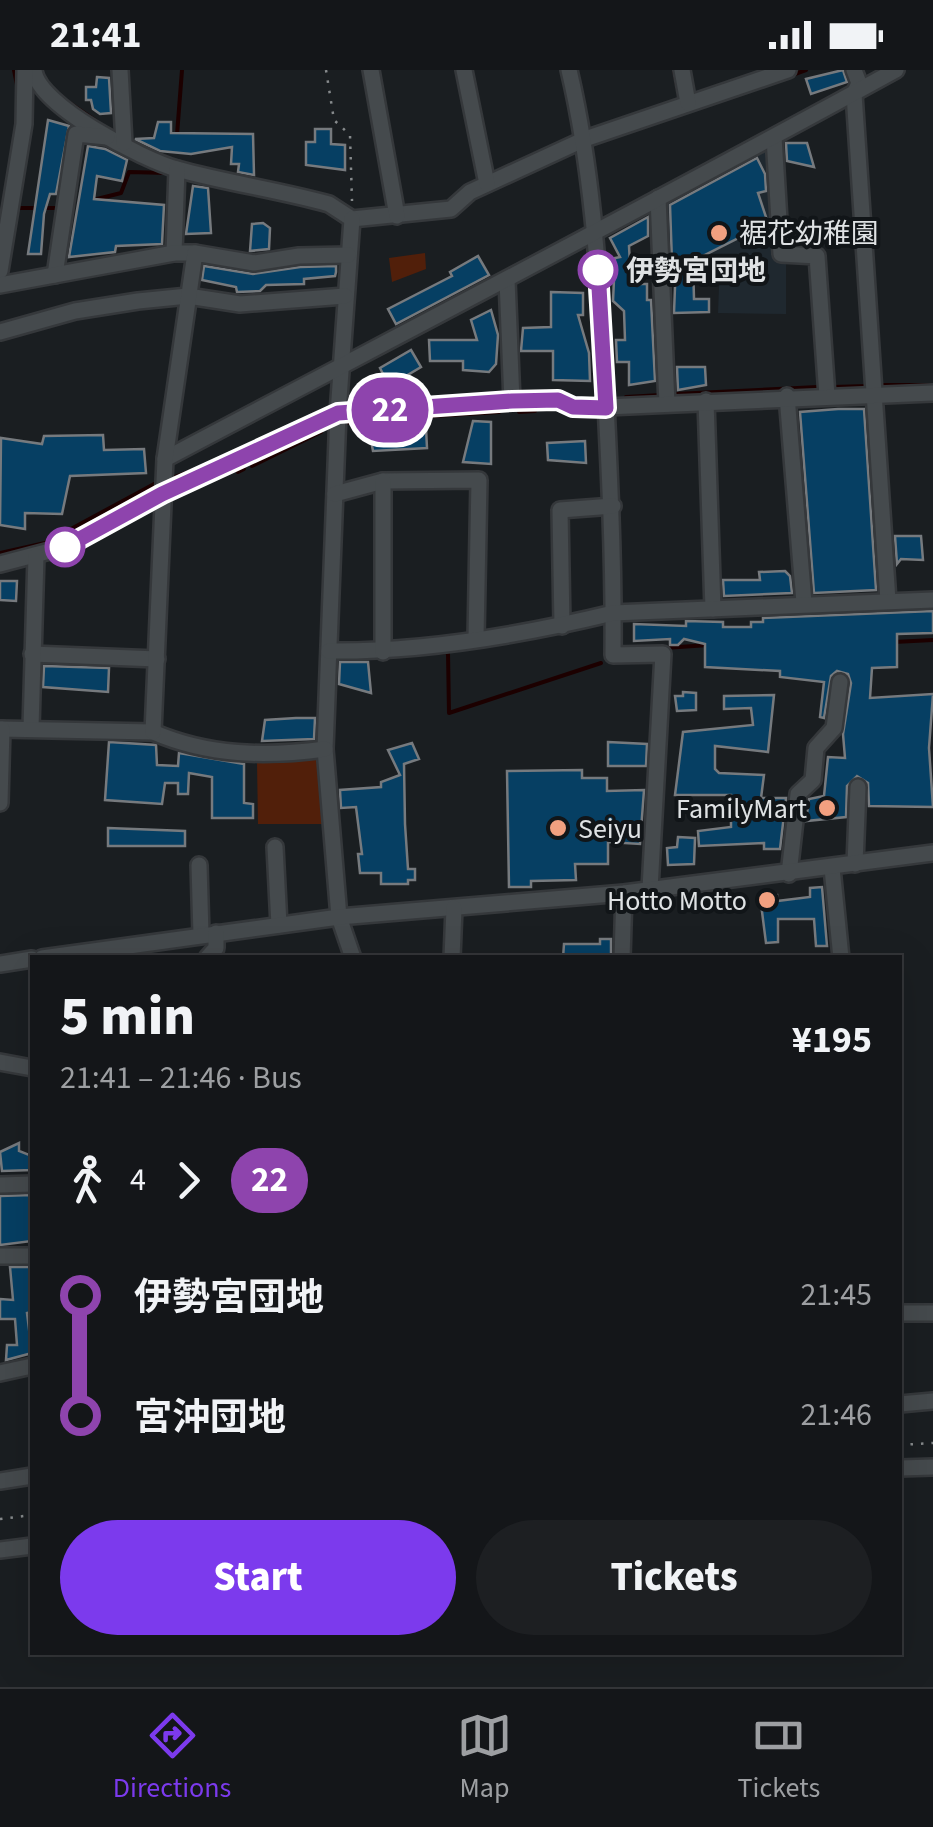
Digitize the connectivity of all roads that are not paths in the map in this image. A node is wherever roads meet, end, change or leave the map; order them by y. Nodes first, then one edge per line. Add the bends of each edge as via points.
1 (25, 70) edge
2 (34, 70) edge
3 (120, 70) edge
4 (371, 70) edge
5 (464, 70) edge
6 (570, 70) edge
7 (682, 70) edge
8 (788, 70) edge
9 (854, 70) edge
10 (896, 70) edge
11 (854, 94) junction
12 (688, 103) junction
13 (107, 137) junction
14 (774, 137) junction
15 (585, 139) junction
16 (20, 142) junction
17 (124, 143) junction
18 (0, 144) edge
19 (176, 169) junction
20 (488, 184) junction
21 (658, 198) junction
22 (397, 216) junction
23 (352, 219) junction
24 (596, 228) junction
25 (174, 253) junction
26 (195, 254) junction
27 (348, 255) junction
28 (0, 271) edge
29 (54, 275) junction
30 (506, 280) junction
31 (0, 285) edge
32 (188, 296) junction
33 (345, 296) junction
34 (0, 332) edge
35 (340, 366) junction
36 (933, 393) edge
37 (876, 395) junction
38 (787, 396) junction
39 (827, 396) junction
40 (512, 401) junction
41 (706, 401) junction
42 (666, 404) junction
43 (606, 408) junction
44 (338, 413) junction
45 (165, 459) junction
46 (383, 481) junction
47 (162, 494) junction
48 (335, 494) junction
49 (613, 506) junction
50 (36, 556) junction
51 (0, 564) edge
52 (933, 600) edge
53 (888, 601) junction
54 (804, 603) junction
55 (713, 609) junction
56 (613, 613) junction
57 (562, 626) junction
58 (476, 638) junction
59 (328, 651) junction
60 (383, 652) junction
61 (32, 654) junction
62 (157, 659) junction
63 (840, 682) dead end
64 (31, 728) junction
65 (1, 729) edge
66 (153, 732) junction
67 (324, 749) junction
68 (858, 787) dead end
69 (0, 803) edge
70 (274, 846) dead end
71 (933, 853) edge
72 (856, 864) junction
73 (199, 865) dead end
74 (832, 868) junction
75 (789, 874) junction
76 (650, 888) junction
77 (624, 893) junction
78 (454, 908) junction
79 (339, 917) junction
80 (278, 924) junction
81 (208, 934) junction
82 (123, 952) edge
83 (82, 955) edge
84 (210, 955) edge
85 (352, 955) edge
86 (452, 955) edge
87 (622, 955) edge
88 (840, 955) edge
89 (30, 959) edge
90 (0, 964) edge
91 (0, 1062) edge
92 (30, 1068) edge
93 (30, 1184) edge
94 (0, 1185) edge
95 (0, 1256) edge
96 (30, 1256) edge
97 (902, 1313) edge
98 (933, 1313) edge
99 (30, 1366) edge
100 (0, 1373) edge
101 (933, 1401) edge
102 (902, 1404) edge
103 (933, 1467) edge
104 (902, 1468) edge
105 (30, 1476) edge
106 (0, 1481) edge
107 (30, 1546) edge
108 (0, 1550) edge

1 - 16 street
2 - 13 street via 46,96
3 - 17 street
4 - 22 street
5 - 20 street
6 - 15 street
7 - 12 street
8 - 12 street
9 - 11 street
10 - 11 street
11 - 14 street
11 - 37 street
12 - 15 street
13 - 17 street
13 - 29 street via 76,134
14 - 21 street
14 - 39 street via 782,254 817,256
15 - 20 street
15 - 24 street
16 - 18 street
16 - 28 street
17 - 19 street
19 - 23 street via 329,204
19 - 25 street
20 - 22 street via 451,209
21 - 24 street
21 - 42 street
22 - 23 street
23 - 27 street
24 - 30 street
24 - 43 street
25 - 26 street
25 - 29 street
26 - 27 street via 254,264
26 - 32 street
27 - 33 street
29 - 31 street
30 - 35 street
30 - 40 street
32 - 33 street via 240,304
32 - 34 street via 74,311
32 - 45 street
33 - 35 street
35 - 44 street
35 - 45 street
36 - 37 street
37 - 39 street
37 - 53 street
38 - 39 street
38 - 41 street
38 - 54 street
40 - 43 street
40 - 44 street
41 - 42 street
41 - 55 street
42 - 43 street
43 - 49 street
44 - 47 street
44 - 48 street
45 - 47 street
46 - 48 street
46 - 58 street via 479,480
46 - 60 street
47 - 50 street via 86,537
47 - 62 street
48 - 59 street
49 - 56 street
49 - 57 street via 560,510
50 - 51 street
50 - 61 street
52 - 53 street
53 - 54 street
54 - 55 street
55 - 56 street
56 - 57 street
56 - 76 street via 613,655 663,654
57 - 58 street
58 - 60 street
59 - 60 street
59 - 67 street
61 - 62 street
61 - 64 street
62 - 66 street
63 - 75 street via 834,728 816,748 813,780 798,794
64 - 65 street
64 - 66 street
65 - 69 street
66 - 67 street via 254,756
67 - 79 street
68 - 72 street
70 - 80 street
71 - 72 street
72 - 74 street
73 - 81 street
74 - 75 street
74 - 88 street
75 - 76 street
76 - 77 street
77 - 78 street
77 - 87 street
78 - 79 street
78 - 86 street
79 - 80 street
79 - 85 street
80 - 81 street
81 - 82 street
81 - 84 street via 216,948
82 - 83 street
89 - 90 street
91 - 92 street
93 - 94 street
95 - 96 street
97 - 98 street
99 - 100 street
101 - 102 street
103 - 104 street
105 - 106 street
107 - 108 street

